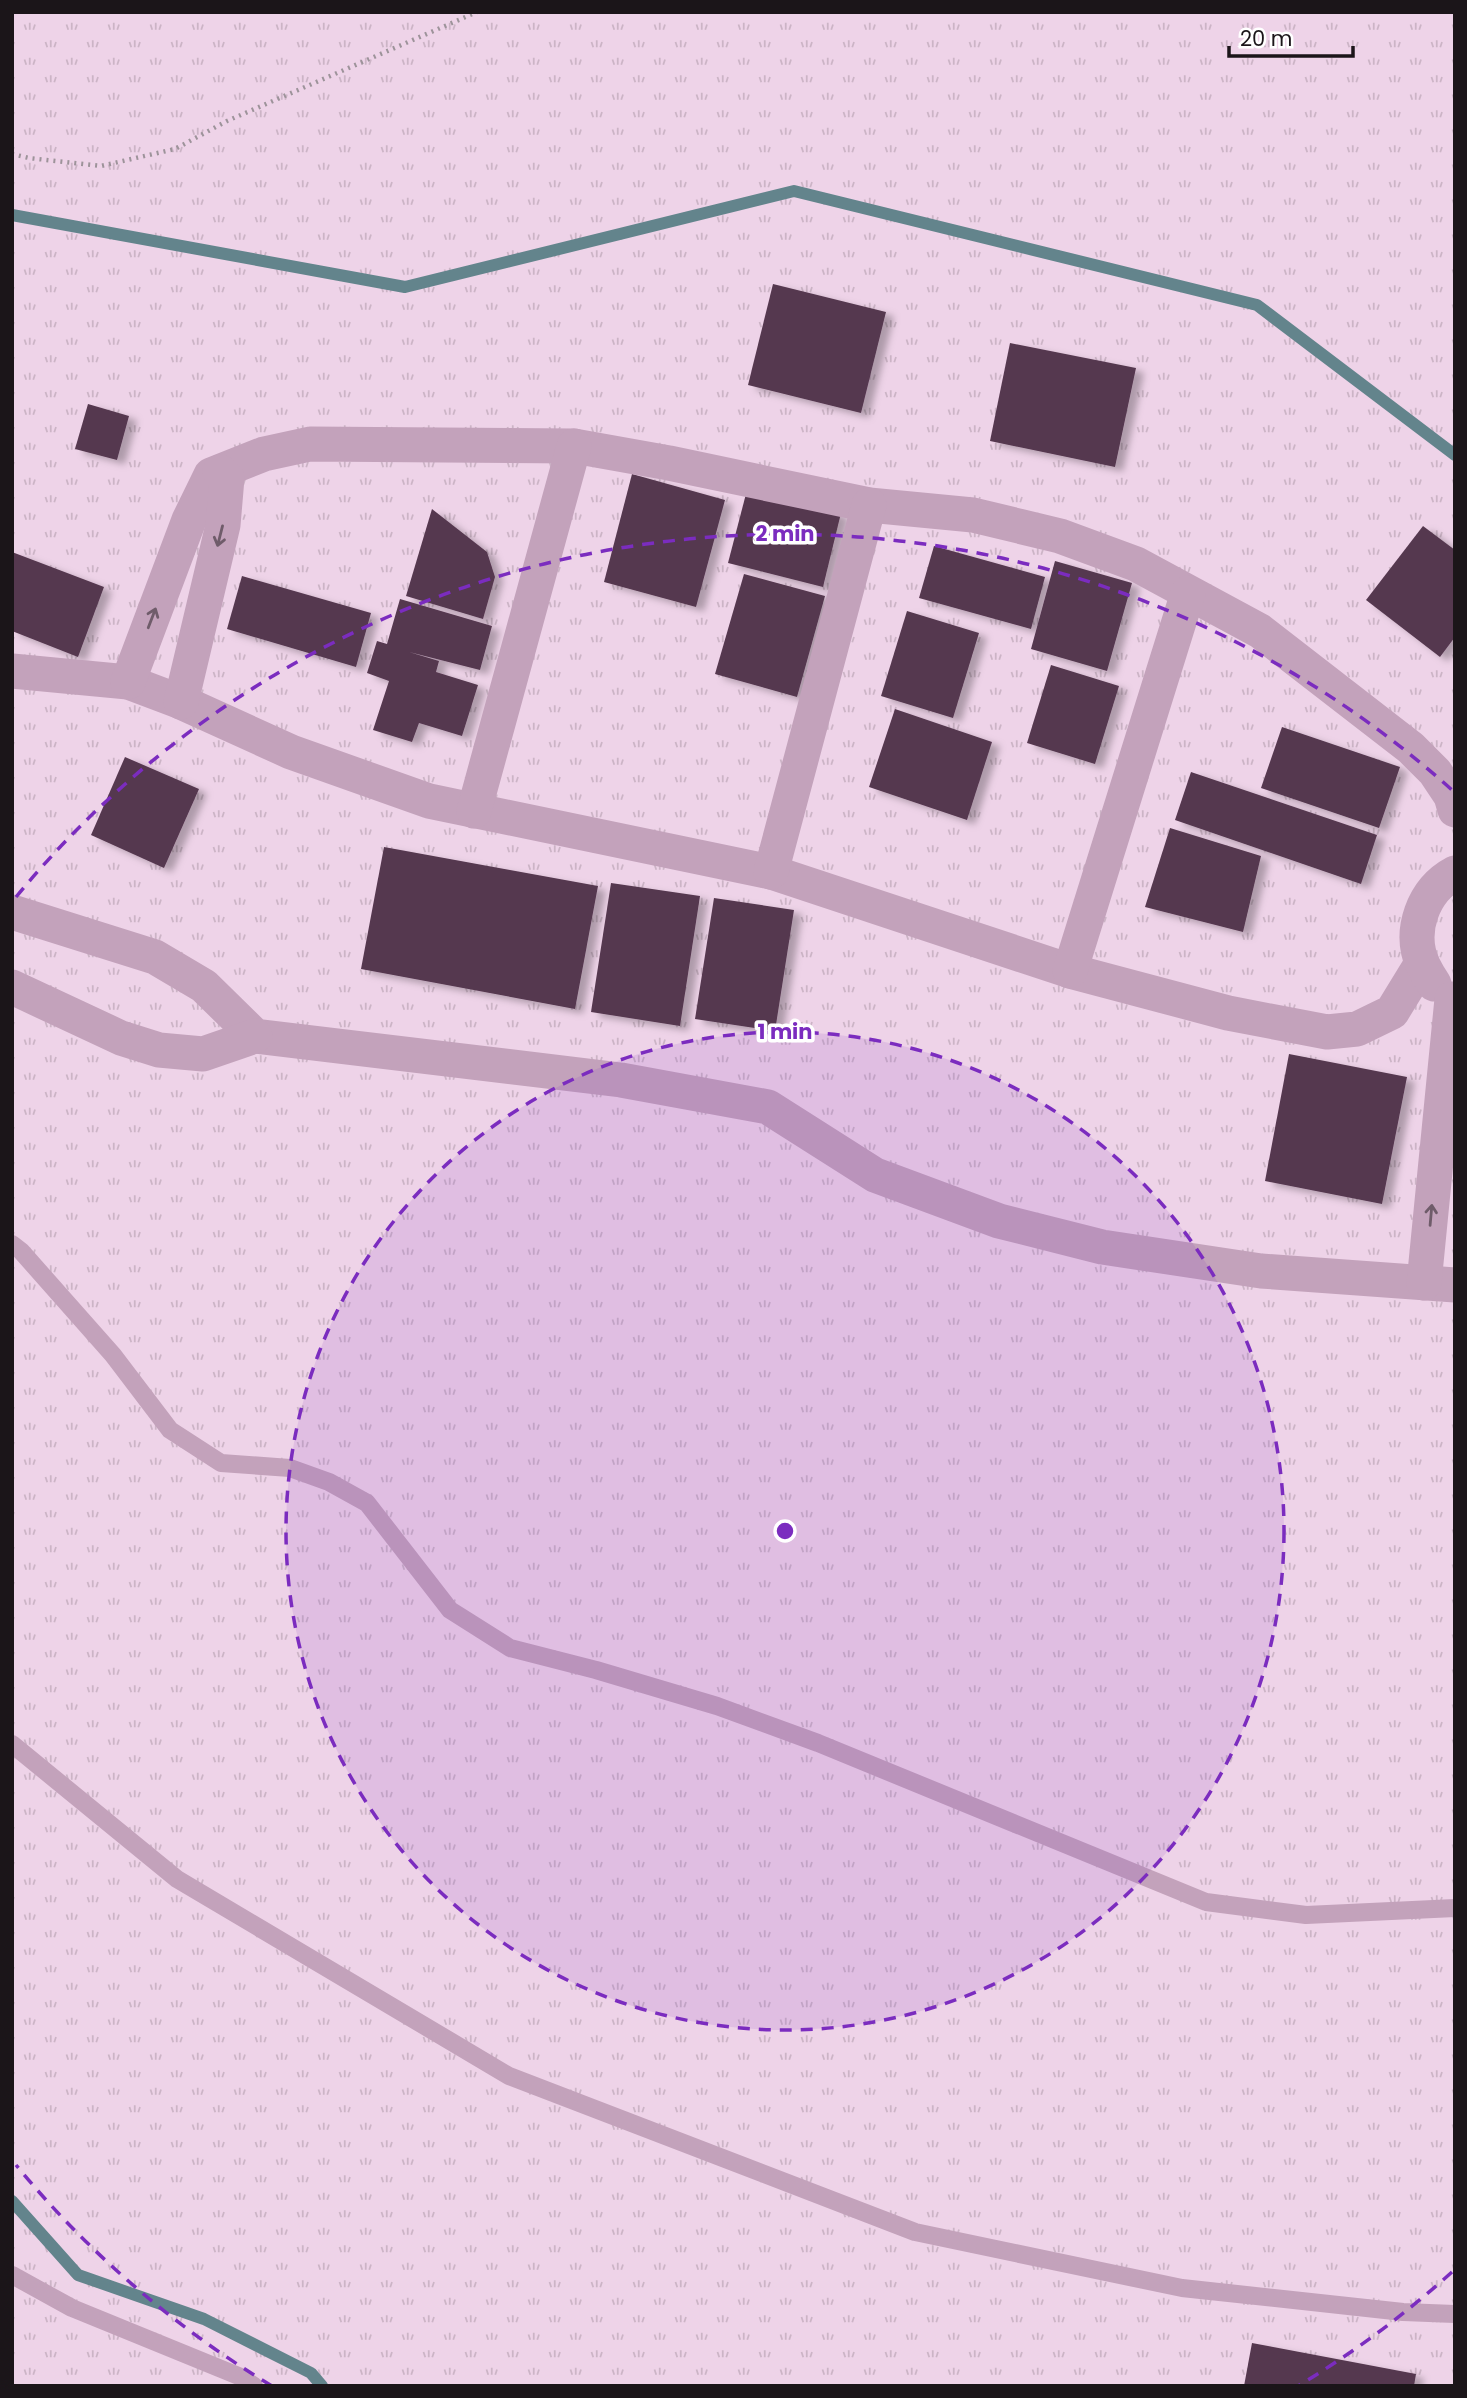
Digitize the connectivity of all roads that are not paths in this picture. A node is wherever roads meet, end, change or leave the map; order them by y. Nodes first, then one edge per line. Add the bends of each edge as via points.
1 (574, 446) junction
2 (220, 472) junction
3 (869, 505) junction
4 (1188, 593) junction
5 (12, 671) edge
6 (128, 682) junction
7 (181, 702) junction
8 (1455, 810) edge
9 (474, 811) junction
10 (771, 872) junction
11 (1455, 873) edge
12 (12, 912) edge
13 (1422, 963) junction
14 (1070, 971) junction
15 (12, 987) edge
16 (1453, 999) edge
17 (255, 1036) junction
18 (12, 1244) edge
19 (1439, 1284) edge
20 (12, 1744) edge
21 (1455, 1908) edge
22 (12, 2275) edge
23 (1455, 2314) edge
24 (254, 2386) edge

1 - 2 street via 310,444 264,454
1 - 3 street
1 - 9 street
6 -> 2 street via 205,483
2 -> 7 street via 227,478 223,525
3 - 4 street via 972,515 1060,536 1136,564
3 - 10 street
4 - 8 street via 1259,631 1411,748 1435,772
4 - 14 street
5 - 6 street
6 - 7 street
7 - 9 street via 291,752 429,801
9 - 10 street
10 - 14 street
11 - 13 street via 1443,879 1424,904 1417,933
12 - 17 street via 155,957 204,986
13 - 14 street via 1392,1012 1357,1029 1327,1032 1228,1013
13 - 16 street via 1434,984
15 - 17 street via 121,1038 159,1050 203,1054
19 -> 16 street
17 - 19 street via 621,1080 768,1107 875,1175 999,1221 1102,1247 1247,1269
18 - 21 lane via 113,1354 170,1430 221,1463 290,1468 367,1503 450,1610 510,1648 716,1706 818,1743 1206,1902 1306,1915
20 - 23 lane via 177,1879 509,2076 915,2232 1182,2288
22 - 24 lane via 72,2308 242,2377

